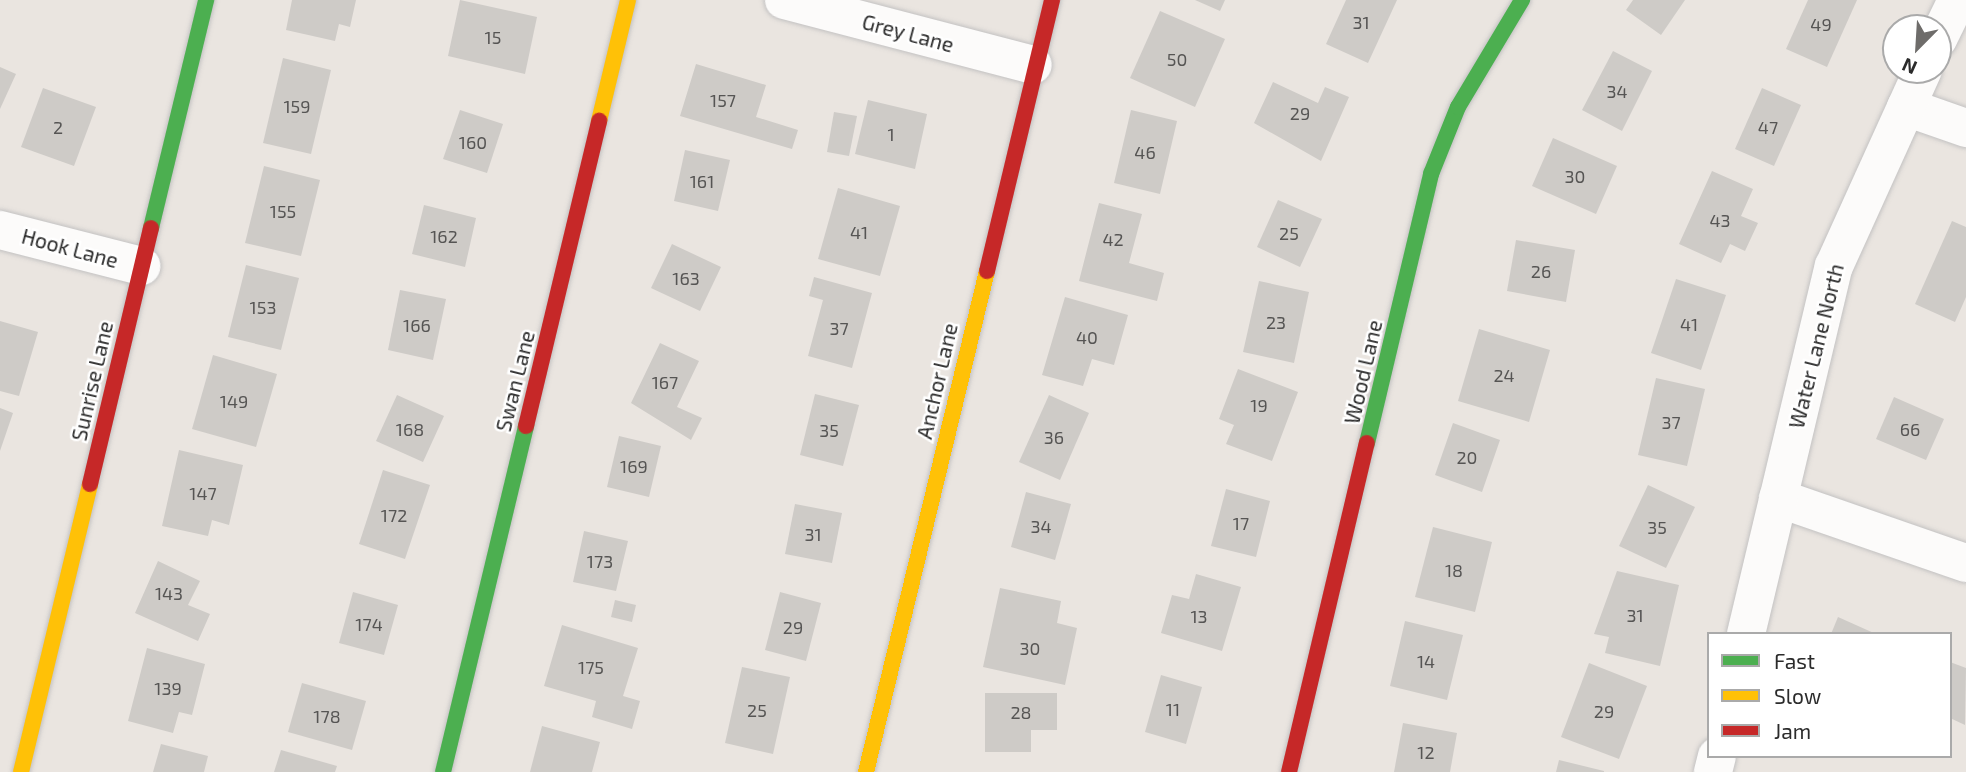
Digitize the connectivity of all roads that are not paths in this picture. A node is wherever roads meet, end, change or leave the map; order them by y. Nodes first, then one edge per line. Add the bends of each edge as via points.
1 (206, 0) edge
2 (628, 0) edge
3 (784, 0) edge
4 (1052, 0) edge
5 (1522, 0) edge
6 (1033, 65) junction
7 (1917, 84) edge
8 (1906, 107) junction
9 (1966, 128) edge
10 (0, 230) edge
11 (141, 266) junction
12 (1778, 498) junction
13 (1966, 563) edge
14 (1746, 632) edge
15 (21, 772) edge
16 (443, 772) edge
17 (866, 772) edge
18 (1289, 772) edge

1 - 11 street, Sunrise Lane
2 - 16 street, Swan Lane
3 - 6 street, Grey Lane
4 - 6 street, Anchor Lane
5 - 18 street, Wood Lane via 1458,107 1432,174
6 - 17 street, Anchor Lane
7 - 8 street, Water Lane North
8 - 9 street
8 - 12 street, Water Lane North via 1834,266
10 - 11 street, Hook Lane
11 - 15 street, Sunrise Lane
12 - 13 street
12 - 14 street, Water Lane North

